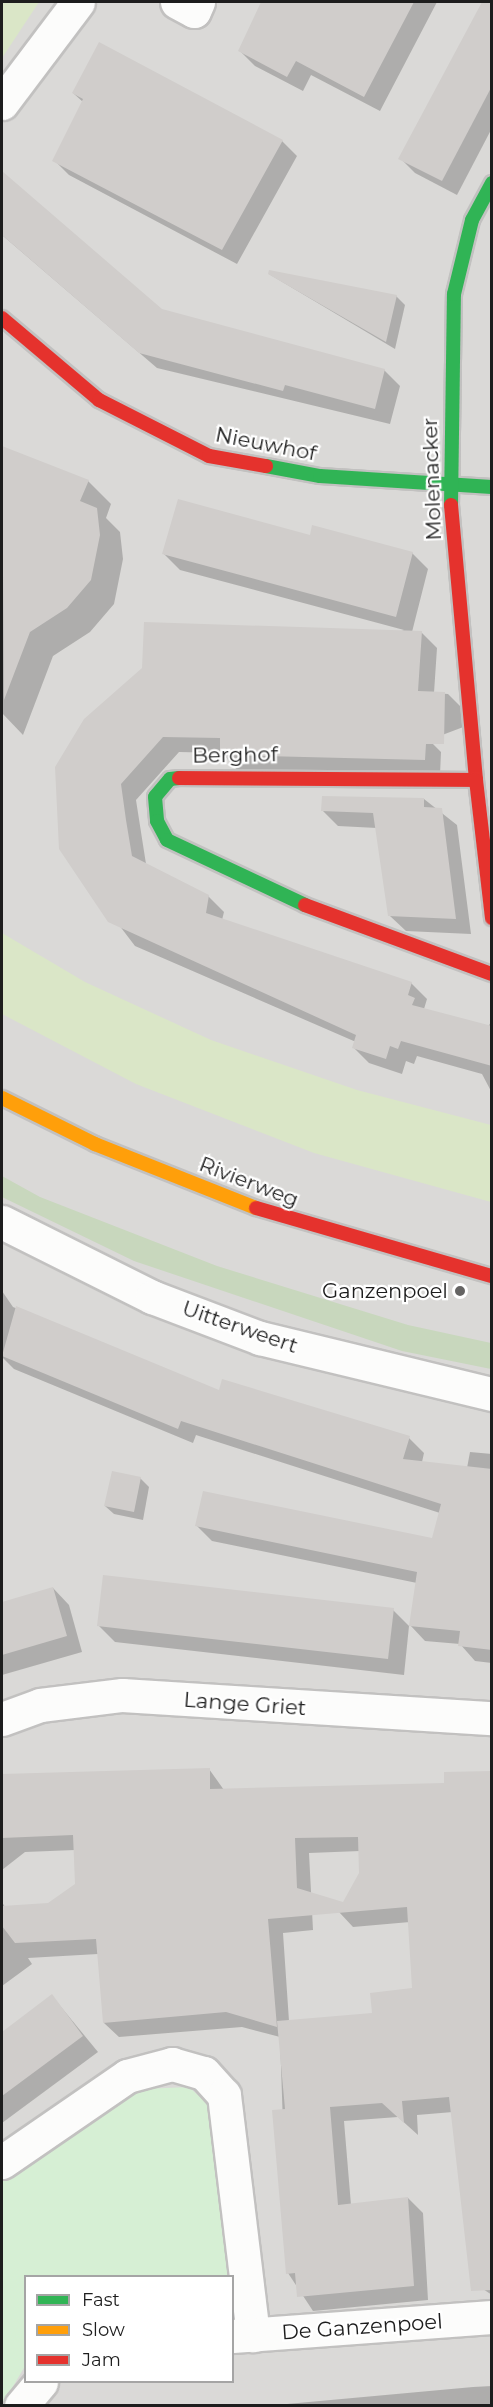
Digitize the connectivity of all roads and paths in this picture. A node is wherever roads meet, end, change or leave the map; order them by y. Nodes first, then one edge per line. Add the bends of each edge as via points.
1 (78, 2) edge
2 (177, 2) edge
3 (198, 2) edge
4 (2, 103) edge
5 (492, 183) edge
6 (2, 318) edge
7 (449, 486) junction
8 (492, 487) edge
9 (476, 780) junction
10 (492, 918) edge
11 (492, 974) edge
12 (2, 1098) edge
13 (2, 1222) edge
14 (492, 1276) edge
15 (492, 1394) edge
16 (492, 1718) edge
17 (2, 1719) edge
18 (2, 2162) edge
19 (492, 2317) edge
20 (243, 2336) edge
21 (40, 2383) edge
22 (21, 2406) edge

1 - 4 street
2 - 3 street via 194,11
5 - 7 street, Molenacker via 472,220 454,294
6 - 7 street, Nieuwhof via 99,400 209,456 320,476
7 - 8 street, Nieuwhof
7 - 9 street, Molenacker
9 - 10 street
9 - 11 street, Berghof via 195,775 170,779 155,797 157,821 167,840 201,858 322,912
12 - 14 street, Rivierweg via 95,1144 248,1205
13 - 15 street, Uitterweert via 152,1297 260,1338
16 - 17 street, Lange Griet via 122,1695 40,1705
18 - 20 street via 127,2076 172,2064 204,2073 224,2095
19 - 20 street, De Ganzenpoel
21 - 22 street

